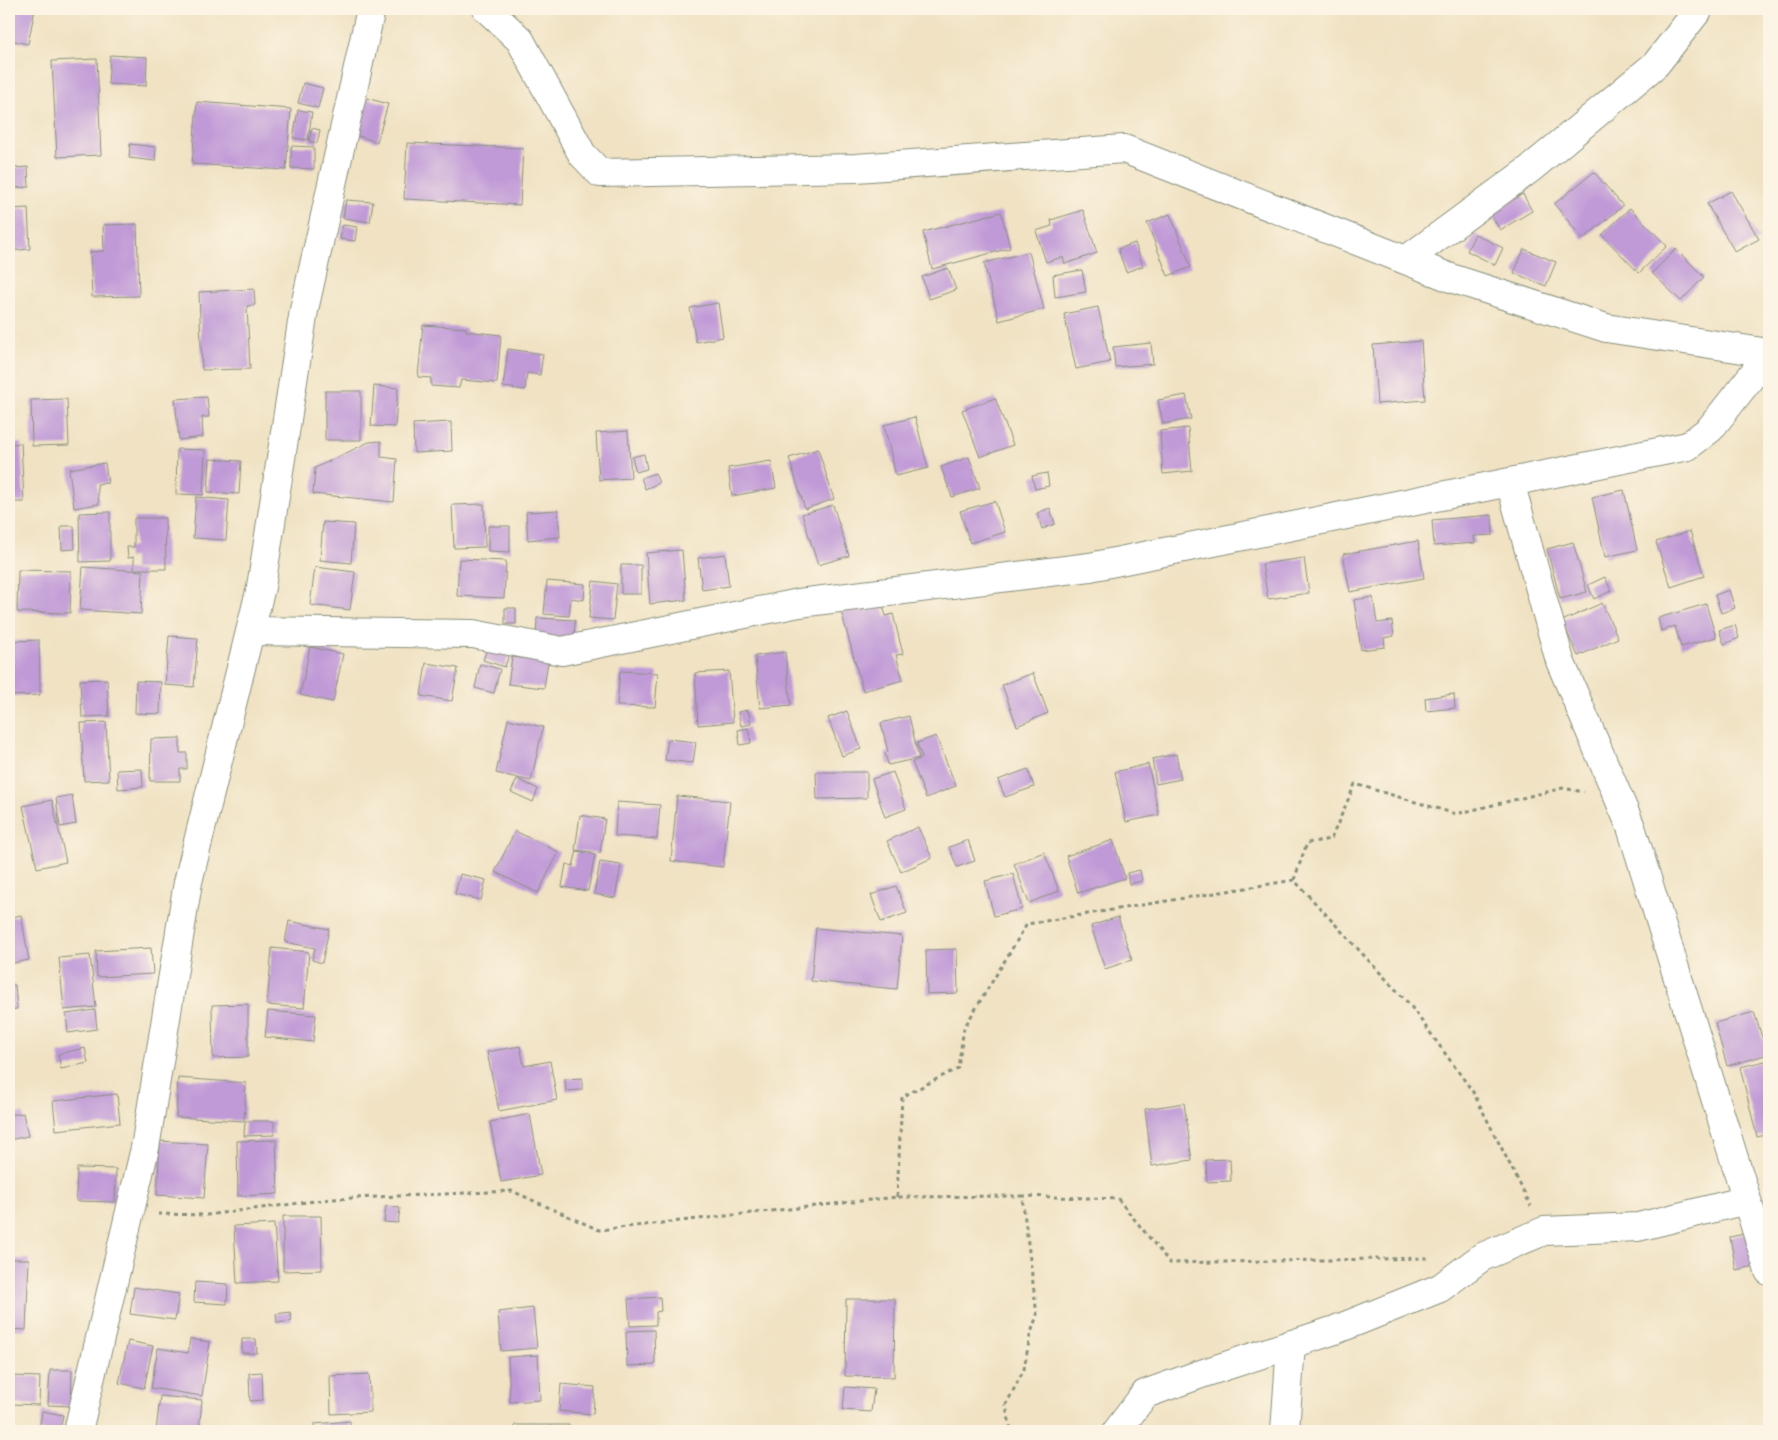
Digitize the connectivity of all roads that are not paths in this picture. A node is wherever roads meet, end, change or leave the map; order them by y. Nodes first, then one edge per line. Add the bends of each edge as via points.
1 (371, 9) edge
2 (487, 9) edge
3 (1699, 9) edge
4 (1406, 260) junction
5 (1769, 354) edge
6 (1510, 482) junction
7 (250, 631) junction
8 (1747, 1200) junction
9 (1769, 1271) edge
10 (1291, 1344) junction
11 (78, 1431) edge
12 (1118, 1431) edge
13 (1285, 1431) edge

1 - 7 street via 304,310 261,587
2 - 4 street via 520,40 582,154 600,173 856,168 1124,149
3 - 4 street via 1656,64 1530,169
4 - 5 street via 1451,278 1606,328
5 - 6 street via 1710,429 1688,446
6 - 7 street via 1090,568 799,603 562,651 473,634
6 - 8 street via 1560,661 1631,828
7 - 11 street via 188,882 145,1148
8 - 9 street
8 - 10 street via 1638,1227 1544,1231 1482,1258 1440,1288
10 - 12 street via 1145,1394
10 - 13 street

